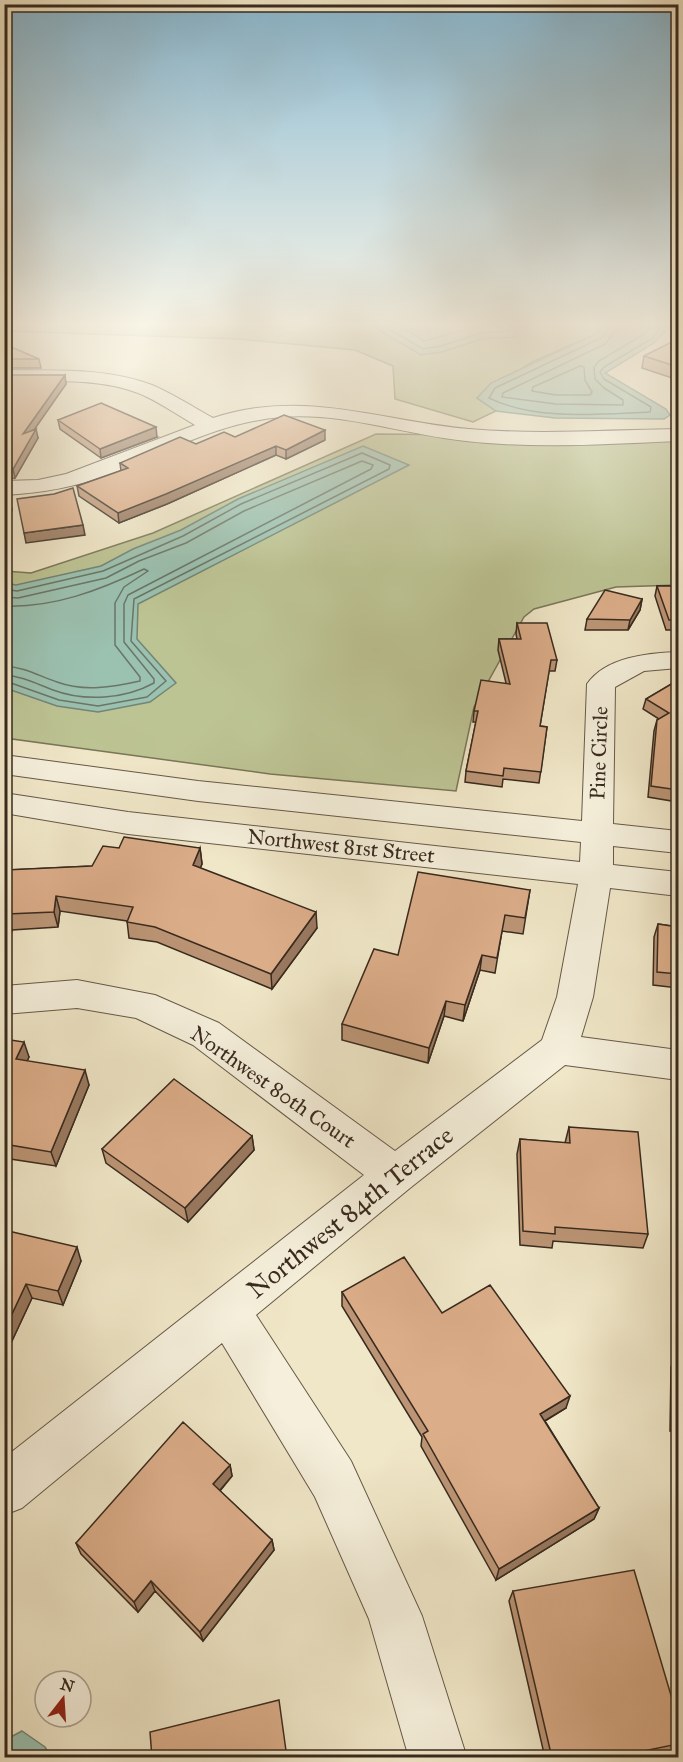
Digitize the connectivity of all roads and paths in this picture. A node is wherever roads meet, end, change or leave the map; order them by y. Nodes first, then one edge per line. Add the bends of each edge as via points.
1 (171, 404) edge
2 (210, 425) junction
3 (678, 435) edge
4 (4, 488) edge
5 (678, 660) edge
6 (4, 764) edge
7 (4, 803) edge
8 (596, 833) junction
9 (678, 842) edge
10 (596, 874) junction
11 (678, 884) edge
12 (4, 1000) edge
13 (558, 1049) junction
14 (678, 1065) edge
15 (395, 1175) junction
16 (227, 1310) junction
17 (4, 1490) edge
18 (438, 1758) edge

1 - 2 street
2 - 3 street via 259,413 304,410 511,439
2 - 4 street via 62,483
5 - 8 street, Pine Circle via 646,662 618,670 601,684
6 - 8 street, Northwest 81st Street via 198,791
7 - 10 street, Northwest 81st Street via 128,823
8 - 9 street, Northwest 81st Street
8 - 10 street, Pine Circle
10 - 11 street, Northwest 81st Street
10 - 13 street via 575,998
12 - 15 street, Northwest 80th Court via 77,994 142,1005 206,1034
13 - 14 street
13 - 15 street, Northwest 84th Terrace
15 - 16 street, Northwest 84th Terrace
16 - 17 street, Northwest 84th Terrace
16 - 18 street via 333,1479 395,1616

